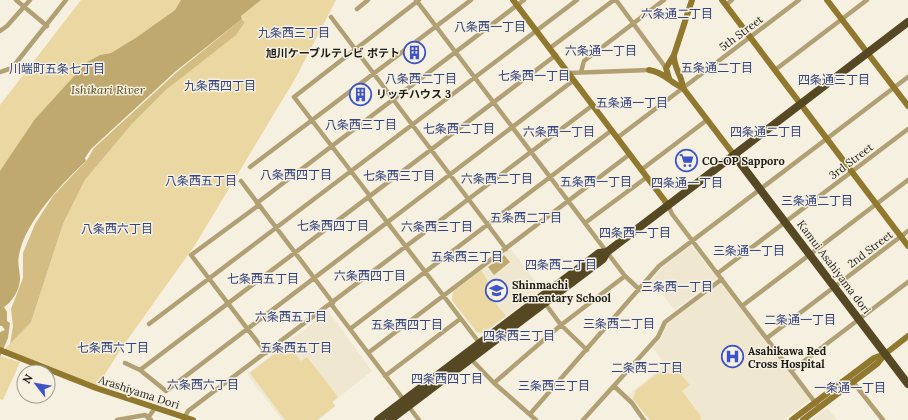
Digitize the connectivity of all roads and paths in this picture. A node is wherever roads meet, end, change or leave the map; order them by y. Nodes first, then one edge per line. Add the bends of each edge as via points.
1 (16, 0) edge
2 (30, 0) edge
3 (66, 0) edge
4 (368, 0) edge
5 (418, 0) edge
6 (471, 0) edge
7 (524, 0) edge
8 (578, 0) edge
9 (615, 0) edge
10 (664, 0) edge
11 (692, 0) edge
12 (732, 0) edge
13 (799, 0) edge
14 (827, 0) edge
15 (867, 0) edge
16 (724, 2) edge
17 (515, 3) edge
18 (24, 7) junction
19 (357, 9) dead end
20 (331, 17) dead end
21 (842, 19) junction
22 (908, 22) edge
23 (633, 23) junction
24 (47, 26) junction
25 (436, 26) junction
26 (537, 31) junction
27 (0, 32) edge
28 (750, 37) junction
29 (550, 48) junction
30 (356, 50) junction
31 (456, 52) junction
32 (868, 53) junction
33 (556, 55) junction
34 (674, 55) junction
35 (666, 68) junction
36 (649, 70) junction
37 (775, 70) junction
38 (677, 71) junction
39 (0, 72) edge
40 (581, 72) junction
41 (569, 73) junction
42 (374, 74) junction
43 (908, 77) edge
44 (475, 78) junction
45 (669, 78) junction
46 (574, 80) junction
47 (683, 88) junction
48 (894, 88) junction
49 (393, 100) junction
50 (494, 102) junction
51 (801, 104) junction
52 (593, 105) junction
53 (908, 106) edge
54 (707, 120) junction
55 (312, 121) junction
56 (412, 125) junction
57 (512, 127) junction
58 (908, 129) edge
59 (612, 130) junction
60 (618, 138) junction
61 (826, 139) junction
62 (332, 146) junction
63 (431, 150) junction
64 (531, 152) junction
65 (630, 154) junction
66 (734, 155) junction
67 (250, 167) dead end
68 (641, 170) junction
69 (852, 171) junction
70 (351, 172) junction
71 (450, 175) junction
72 (550, 177) junction
73 (647, 177) junction
74 (908, 180) edge
75 (241, 181) dead end
76 (760, 189) junction
77 (369, 197) junction
78 (469, 200) junction
79 (569, 201) junction
80 (258, 204) junction
81 (876, 204) junction
82 (668, 205) junction
83 (388, 222) junction
84 (785, 222) junction
85 (585, 223) junction
86 (488, 225) junction
87 (277, 228) junction
88 (908, 231) edge
89 (901, 237) junction
90 (693, 241) junction
91 (908, 246) edge
92 (406, 247) junction
93 (506, 249) junction
94 (295, 252) junction
95 (607, 252) junction
96 (810, 254) junction
97 (424, 272) junction
98 (718, 273) junction
99 (625, 276) junction
100 (314, 278) junction
101 (209, 279) junction
102 (722, 279) junction
103 (908, 282) edge
104 (835, 287) junction
105 (640, 290) junction
106 (443, 296) junction
107 (543, 300) junction
108 (228, 303) junction
109 (332, 303) junction
110 (742, 306) junction
111 (460, 319) junction
112 (859, 319) junction
113 (149, 324) dead end
114 (561, 325) junction
115 (248, 329) junction
116 (350, 329) junction
117 (908, 336) edge
118 (767, 338) junction
119 (482, 346) junction
120 (0, 350) edge
121 (587, 350) junction
122 (266, 353) junction
123 (368, 353) junction
124 (885, 354) junction
125 (469, 356) junction
126 (125, 363) dead end
127 (140, 370) junction
128 (791, 371) junction
129 (385, 376) junction
130 (853, 382) junction
131 (494, 383) junction
132 (908, 384) edge
133 (614, 386) junction
134 (406, 404) junction
135 (817, 405) junction
136 (155, 408) junction
137 (530, 414) junction
138 (184, 418) edge
139 (150, 419) edge
140 (117, 420) edge
141 (193, 420) edge
142 (378, 420) edge
143 (390, 420) edge
144 (419, 420) edge
145 (536, 420) edge
146 (583, 420) edge
147 (644, 420) edge
148 (792, 420) edge
149 (803, 420) edge
150 (883, 420) edge

1 - 18 street
2 - 18 street
3 - 24 street
4 - 19 street
5 - 25 street
5 - 30 street
6 - 25 street
7 - 17 street
8 - 26 street
9 - 23 street
9 - 29 street
10 - 23 street
11 - 34 street, Kamui Asahiyama dori
12 - 16 street
13 - 28 street, 5th Street
14 - 21 street
15 - 21 street
16 - 28 street
17 - 26 street
17 - 31 street
18 - 24 street
18 - 27 street
20 - 30 street
21 - 32 street
21 - 37 street
22 - 32 highway
23 - 35 street
23 - 40 street via 584,61
24 - 39 street via 12,68
25 - 31 street
25 - 42 street
26 - 29 street
26 - 44 street
28 - 37 street
28 - 47 street, 5th Street
29 - 33 street
30 - 42 street
30 - 55 street via 294,97
31 - 44 street
31 - 49 street
32 - 48 street
32 - 51 highway
33 - 41 street
33 - 50 street
34 - 35 street, Kamui Asahiyama dori
34 - 38 street, Kamui Asahiyama dori
35 - 36 street
35 - 38 street
35 - 45 street
36 - 40 street
36 - 45 street, Kamui Asahiyama dori via 657,71
37 - 51 street
38 - 47 street, Kamui Asahiyama dori via 682,78
40 - 41 street
41 - 46 street
42 - 49 street
42 - 55 street
43 - 48 street
44 - 50 street
44 - 56 street
45 - 47 street, Kamui Asahiyama dori
46 - 52 street
46 - 57 street
47 - 54 street, Kamui Asahiyama dori
47 - 60 street, 5th Street
48 - 53 street
48 - 61 street
49 - 56 street
49 - 62 street
50 - 57 street
50 - 63 street
51 - 61 street
51 - 66 highway
52 - 59 street
52 - 64 street
54 - 66 street, Kamui Asahiyama dori
54 - 68 street
55 - 62 street
55 - 67 street
56 - 63 street
56 - 70 street
57 - 64 street
57 - 71 street
58 - 69 street, 3rd Street
59 - 60 street
59 - 72 street
60 - 65 street
61 - 69 street
61 - 76 street
62 - 70 street
62 - 80 street
63 - 71 street
63 - 77 street
64 - 72 street
64 - 78 street
65 - 68 street
65 - 79 street
66 - 76 highway, Kamui Asahiyama dori
66 - 82 highway
68 - 73 street
69 - 81 street
69 - 84 street, 3rd Street
70 - 77 street
70 - 87 street
71 - 78 street
71 - 83 street
72 - 79 street
72 - 86 street
73 - 82 street
73 - 85 street
74 - 81 street
75 - 80 street
76 - 84 highway, Kamui Asahiyama dori
76 - 90 street
77 - 83 street
77 - 94 street
78 - 86 street
78 - 92 street
79 - 85 street
79 - 93 street
80 - 87 street
80 - 101 street via 191,256
81 - 89 street
81 - 96 street
82 - 90 street
82 - 95 highway
83 - 92 street
83 - 100 street
84 - 96 highway, Kamui Asahiyama dori
84 - 98 street, 3rd Street
85 - 95 street
86 - 93 street
86 - 97 street
87 - 94 street
87 - 101 street
88 - 89 street, 2nd Street
89 - 91 street
89 - 104 street, 2nd Street
90 - 98 street
90 - 105 street via 660,266
92 - 97 street
92 - 109 street
93 - 106 street
94 - 100 street
94 - 108 street
95 - 99 street
95 - 107 highway via 603,259
96 - 104 highway, Kamui Asahiyama dori
96 - 110 street
97 - 106 street
97 - 116 street
98 - 102 street
99 - 105 street
99 - 114 street
100 - 109 street
100 - 115 street
101 - 108 street
101 - 113 street
102 - 110 street
102 - 133 street via 665,322 658,337
103 - 112 street
104 - 112 highway, Kamui Asahiyama dori
104 - 118 street, 2nd Street
105 - 121 street
106 - 111 street
106 - 123 street
107 - 114 street
107 - 119 highway
108 - 115 street
108 - 127 street
109 - 116 street
109 - 122 street
110 - 118 street
111 - 119 street
111 - 129 street
112 - 124 highway, Kamui Asahiyama dori
112 - 128 street
114 - 121 street
114 - 131 street
115 - 122 street
115 - 127 street via 166,391
116 - 123 street
117 - 124 street
118 - 128 street
119 - 125 highway
120 - 136 street, Arashiyama Dori
121 - 137 street
122 - 138 street via 188,411
123 - 129 street
124 - 130 street via 878,363
124 - 132 highway, Kamui Asahiyama dori
124 - 135 street via 874,358
125 - 131 street
125 - 134 highway
126 - 127 street
128 - 135 street
129 - 134 street
130 - 135 street
130 - 150 street
131 - 137 street
133 - 146 street
133 - 147 street via 632,403
134 - 142 highway
134 - 143 highway
134 - 144 street
135 - 148 street
135 - 149 street
136 - 138 street, Arashiyama Dori
136 - 139 street
137 - 145 street
138 - 141 street, Arashiyama Dori
139 - 140 street via 145,415

